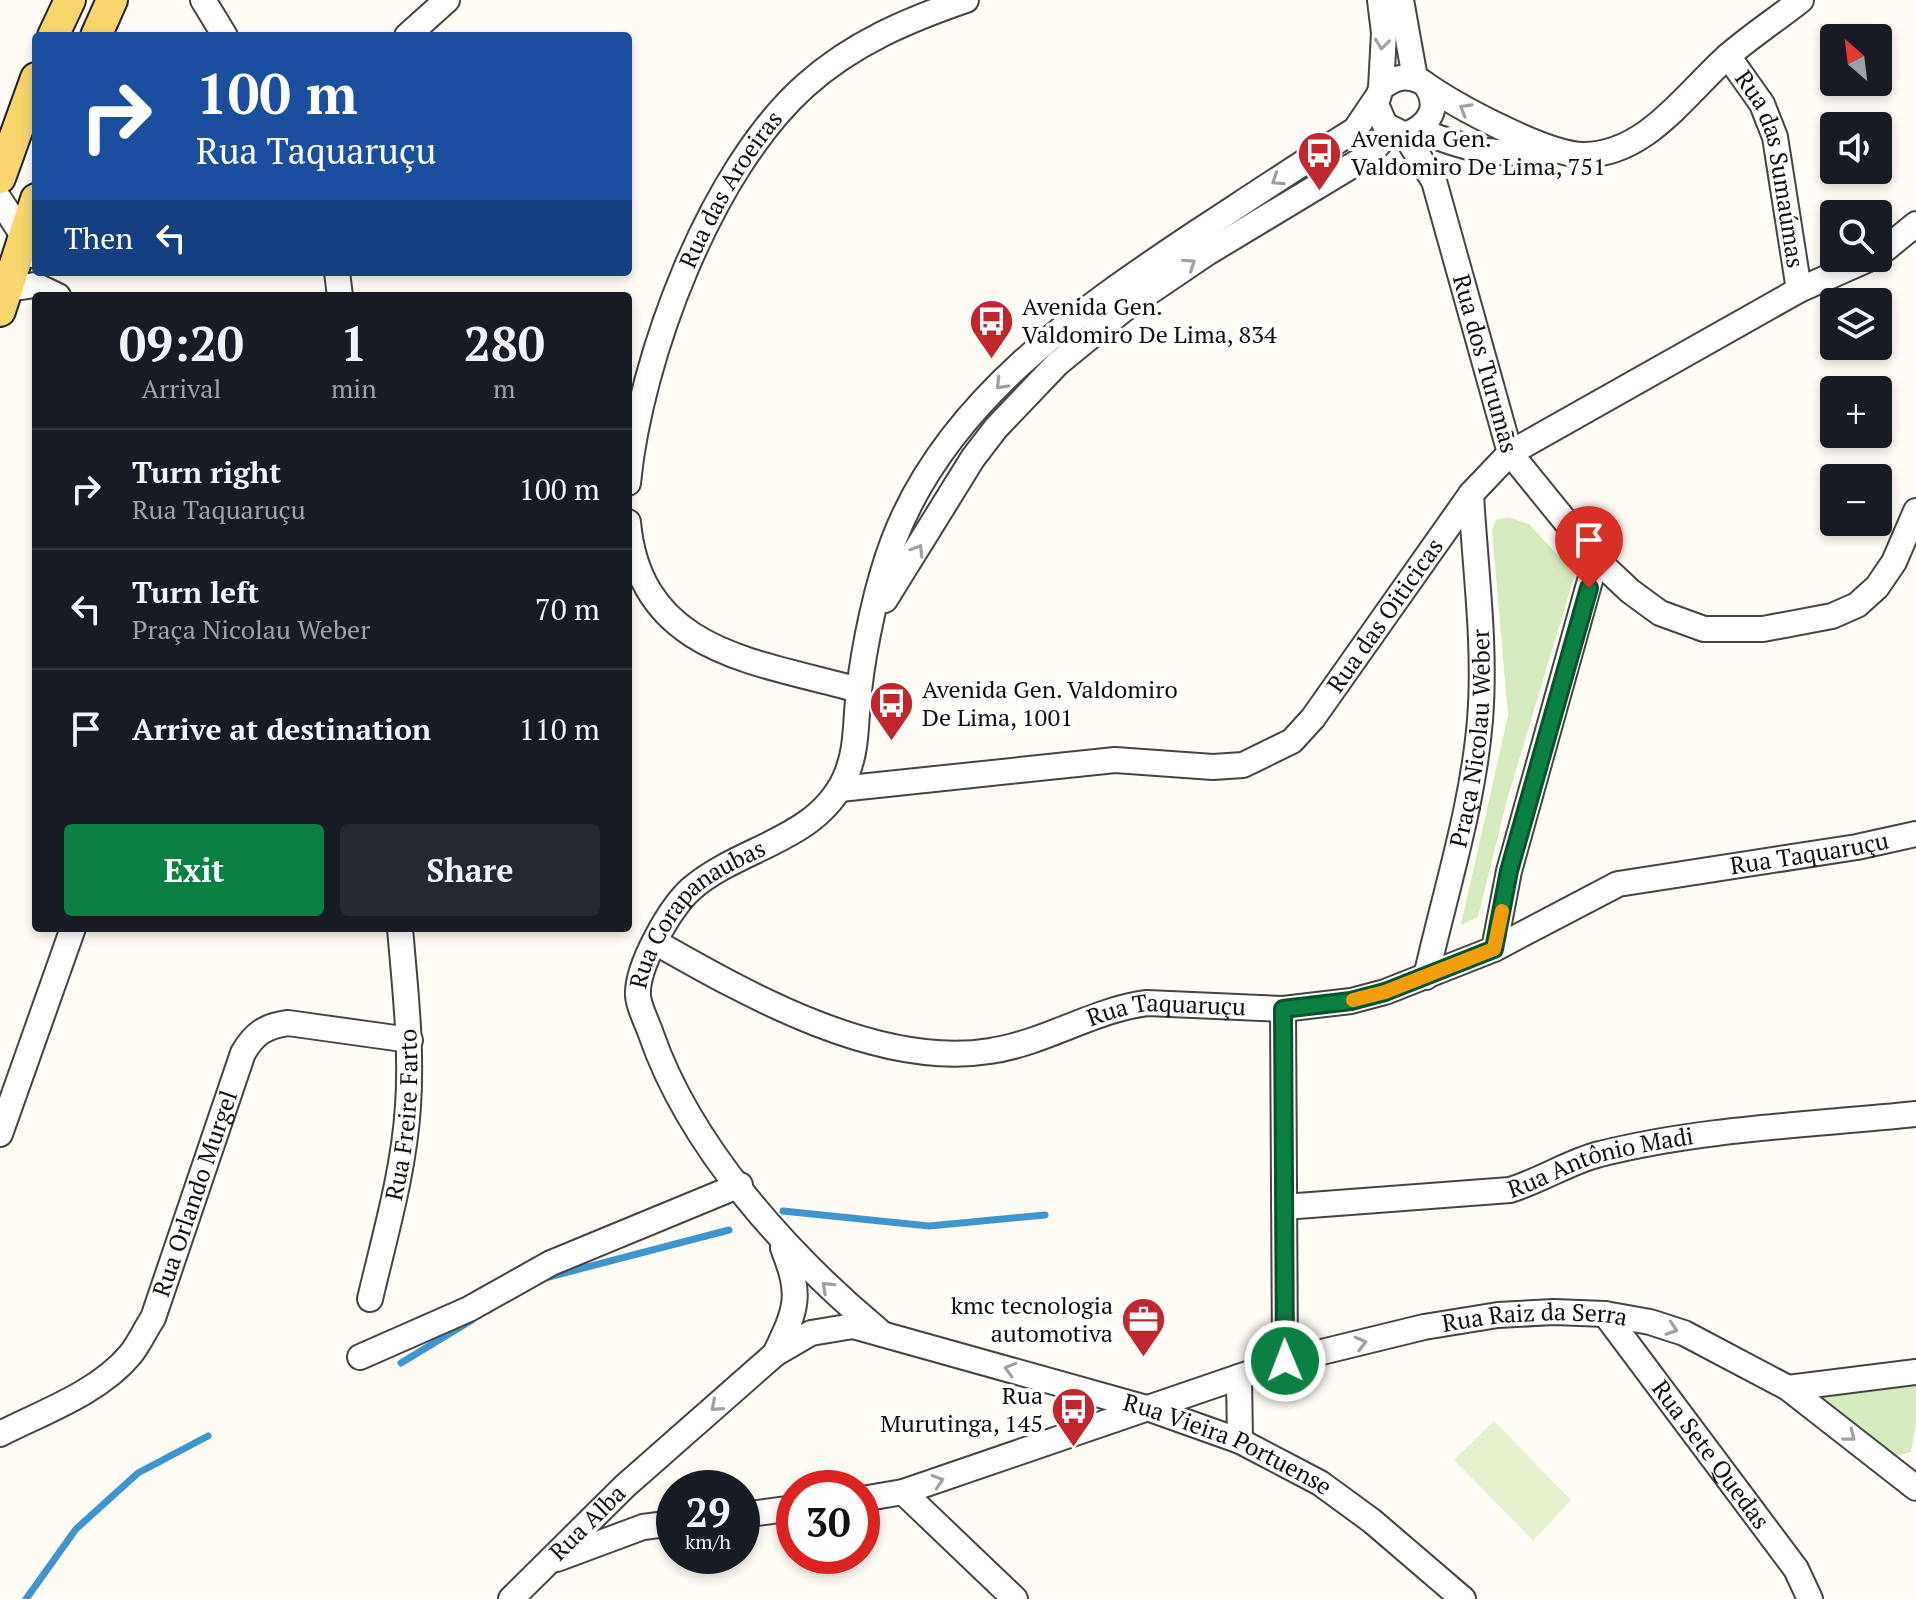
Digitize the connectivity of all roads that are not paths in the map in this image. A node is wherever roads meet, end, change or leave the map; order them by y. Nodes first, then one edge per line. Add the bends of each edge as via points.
1 (70, 0) edge
2 (112, 0) edge
3 (447, 0) edge
4 (966, 0) edge
5 (1380, 0) edge
6 (1401, 0) edge
7 (1801, 0) edge
8 (55, 32) edge
9 (98, 32) edge
10 (411, 32) edge
11 (1728, 56) junction
12 (1420, 81) junction
13 (32, 89) edge
14 (1380, 92) junction
15 (1405, 131) junction
16 (1560, 149) junction
17 (0, 178) edge
18 (0, 200) edge
19 (1916, 224) edge
20 (1892, 244) edge
21 (30, 247) edge
22 (1840, 272) edge
23 (1799, 290) junction
24 (51, 292) edge
25 (4, 300) edge
26 (632, 436) edge
27 (1510, 453) junction
28 (1471, 494) junction
29 (1916, 511) edge
30 (632, 554) edge
31 (1596, 559) junction
32 (875, 615) junction
33 (859, 690) junction
34 (840, 789) junction
35 (1916, 834) edge
36 (72, 932) edge
37 (400, 932) edge
38 (655, 942) junction
39 (1494, 949) junction
40 (1426, 977) junction
41 (1283, 1009) junction
42 (410, 1040) junction
43 (1916, 1114) edge
44 (0, 1134) edge
45 (740, 1185) junction
46 (1284, 1207) junction
47 (780, 1238) junction
48 (370, 1299) dead end
49 (1605, 1314) junction
50 (879, 1331) junction
51 (775, 1354) junction
52 (360, 1357) dead end
53 (1285, 1361) junction
54 (1916, 1372) edge
55 (1239, 1377) junction
56 (1788, 1388) junction
57 (1085, 1391) junction
58 (1150, 1409) junction
59 (1099, 1427) junction
60 (0, 1434) edge
61 (1240, 1441) junction
62 (625, 1486) junction
63 (1916, 1488) edge
64 (903, 1492) junction
65 (880, 1496) edge
66 (656, 1525) edge
67 (643, 1527) junction
68 (547, 1563) junction
69 (516, 1597) edge
70 (1015, 1599) edge
71 (1463, 1599) edge
72 (1810, 1599) edge

1 - 8 main road
2 - 9 main road
3 - 10 street
4 - 26 street, Rua das Aroeiras via 907,20 848,52 805,86 762,134 676,289
5 -> 14 street
6 - 12 street
7 - 11 street
11 - 16 street via 1650,132 1584,155
11 - 23 street, Rua das Sumaúmas via 1762,104 1775,137
12 - 14 street via 1399,77
12 - 15 street via 1433,99 1431,117
16 -> 12 street via 1495,125
13 - 17 main road
14 - 15 street via 1380,119
14 -> 32 street via 1355,130 1105,293 994,391 918,489 892,543
15 - 16 street via 1511,156
15 - 27 street, Rua dos Turumãs via 1434,181
32 -> 15 street via 973,458 1057,364 1195,261
18 - 21 street
19 - 20 street
21 - 25 main road
22 - 23 street, Rua das Oiticicas
23 - 27 street, Rua das Oiticicas
24 - 25 street via 35,285
27 - 28 street, Rua das Oiticicas
27 - 31 street, Rua dos Turumãs
28 - 34 street, Rua das Oiticicas via 1313,718 1292,741 1269,755 1228,766 1115,760
28 - 40 street, Praça Nicolau Weber via 1480,720
29 - 31 street, Rua dos Turumãs via 1894,562 1857,605 1832,616 1763,629 1704,629 1660,613
30 - 33 street via 657,607 685,631 719,651
31 - 39 street via 1509,871
32 - 33 street
33 - 34 street via 856,746
34 - 38 street, Rua Corapanaubas via 802,826 715,870 687,892
35 - 39 street, Rua Taquaruçu via 1618,884
36 - 44 street
37 - 42 street, Rua Freire Farto
38 - 41 street, Rua Taquaruçu via 746,994 823,1026 944,1053 990,1051 1129,1005
38 - 45 street, Rua Corapanaubas via 638,995 661,1063 680,1102
39 - 40 street, Rua Taquaruçu
40 - 41 street, Rua Taquaruçu via 1351,1001
41 - 46 street
42 - 48 street, Rua Freire Farto via 399,1173
42 - 60 street, Rua Orlando Murgel via 288,1023 251,1039 153,1318 131,1354 112,1373
43 - 46 street, Rua Antônio Madi via 1657,1141 1596,1155 1510,1190
45 - 47 street, Rua Corapanaubas
45 - 52 street via 551,1263 469,1309
46 - 53 street
50 -> 47 street, Rua Corapanaubas via 826,1287
47 - 51 street, Rua Corapanaubas via 797,1300
53 -> 49 street, Rua Raiz da Serra via 1498,1315
49 -> 56 street, Rua Raiz da Serra via 1684,1333
49 - 72 street, Rua Sete Quedas via 1796,1569
50 - 51 street, Rua Vieira Portuense via 832,1327
57 -> 50 street, Rua Vieira Portuense
51 -> 62 street, Rua Alba
53 - 55 street, Rua Raiz da Serra
54 - 56 street
55 - 58 street, Rua Raiz da Serra
55 - 61 street
56 -> 63 street, Rua Raiz da Serra
57 - 58 street, Rua Vieira Portuense
57 - 59 street
58 - 59 street, Rua Raiz da Serra
58 - 61 street, Rua Vieira Portuense
64 -> 59 street, Rua Raiz da Serra
61 - 71 street, Rua Vieira Portuense via 1320,1483
62 - 67 street via 628,1513
62 - 68 street, Rua Alba
64 - 65 street, Rua Raiz da Serra
64 - 70 street
66 - 67 street
67 - 68 street
68 - 69 street, Rua Alba

